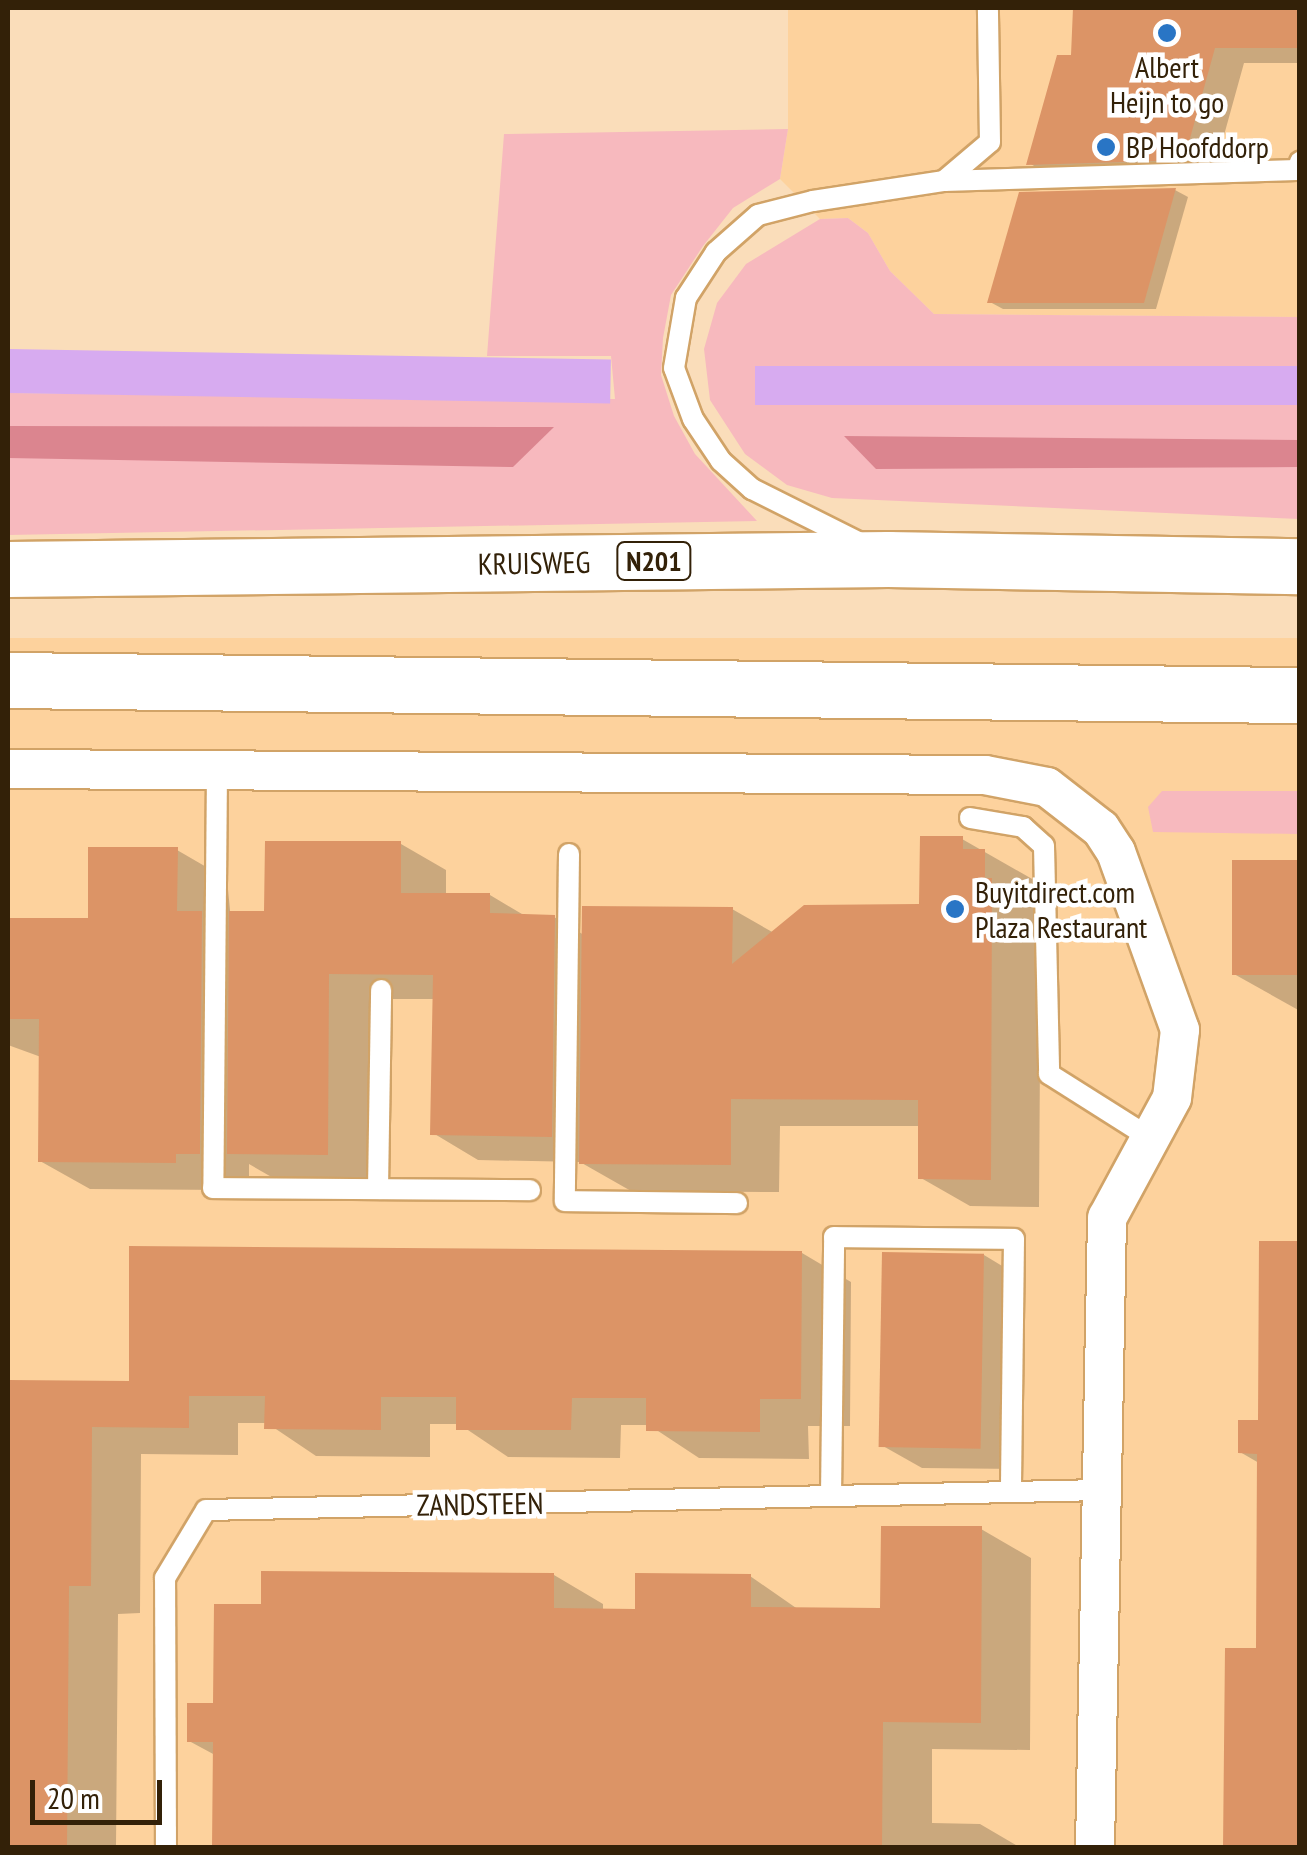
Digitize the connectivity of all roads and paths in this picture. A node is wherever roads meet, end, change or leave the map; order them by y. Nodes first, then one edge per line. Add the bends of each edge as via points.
1 (988, 8) edge
2 (1300, 162) edge
3 (944, 181) junction
4 (888, 559) junction
5 (1300, 566) edge
6 (8, 569) edge
7 (8, 680) edge
8 (1300, 695) edge
9 (8, 769) edge
10 (217, 772) junction
11 (970, 818) dead end
12 (569, 854) dead end
13 (381, 990) dead end
14 (1152, 1139) junction
15 (378, 1189) junction
16 (530, 1190) dead end
17 (737, 1202) dead end
18 (1102, 1490) junction
19 (1011, 1492) junction
20 (831, 1496) junction
21 (166, 1848) edge
22 (1096, 1848) edge

1 - 3 lane via 990,142
2 - 3 lane via 1297,170
3 - 4 lane via 758,215 716,252 686,298 674,368 692,420 720,461 752,490
4 - 5 highway, KRUISWEG / N201
4 - 6 highway, KRUISWEG / N201
7 - 8 highway
9 - 10 street
10 - 14 street via 985,775 1068,797 1116,852 1180,1030 1179,1074
10 - 15 lane via 213,1188
11 - 14 lane via 1023,827 1044,846 1050,1074
12 - 17 lane via 565,1201
13 - 15 lane
14 - 18 street via 1108,1218
15 - 16 lane
18 - 19 lane, ZANDSTEEN
18 - 22 street
19 - 20 lane, ZANDSTEEN
19 - 20 lane via 1014,1238 834,1238
20 - 21 lane, ZANDSTEEN via 206,1510 165,1578

